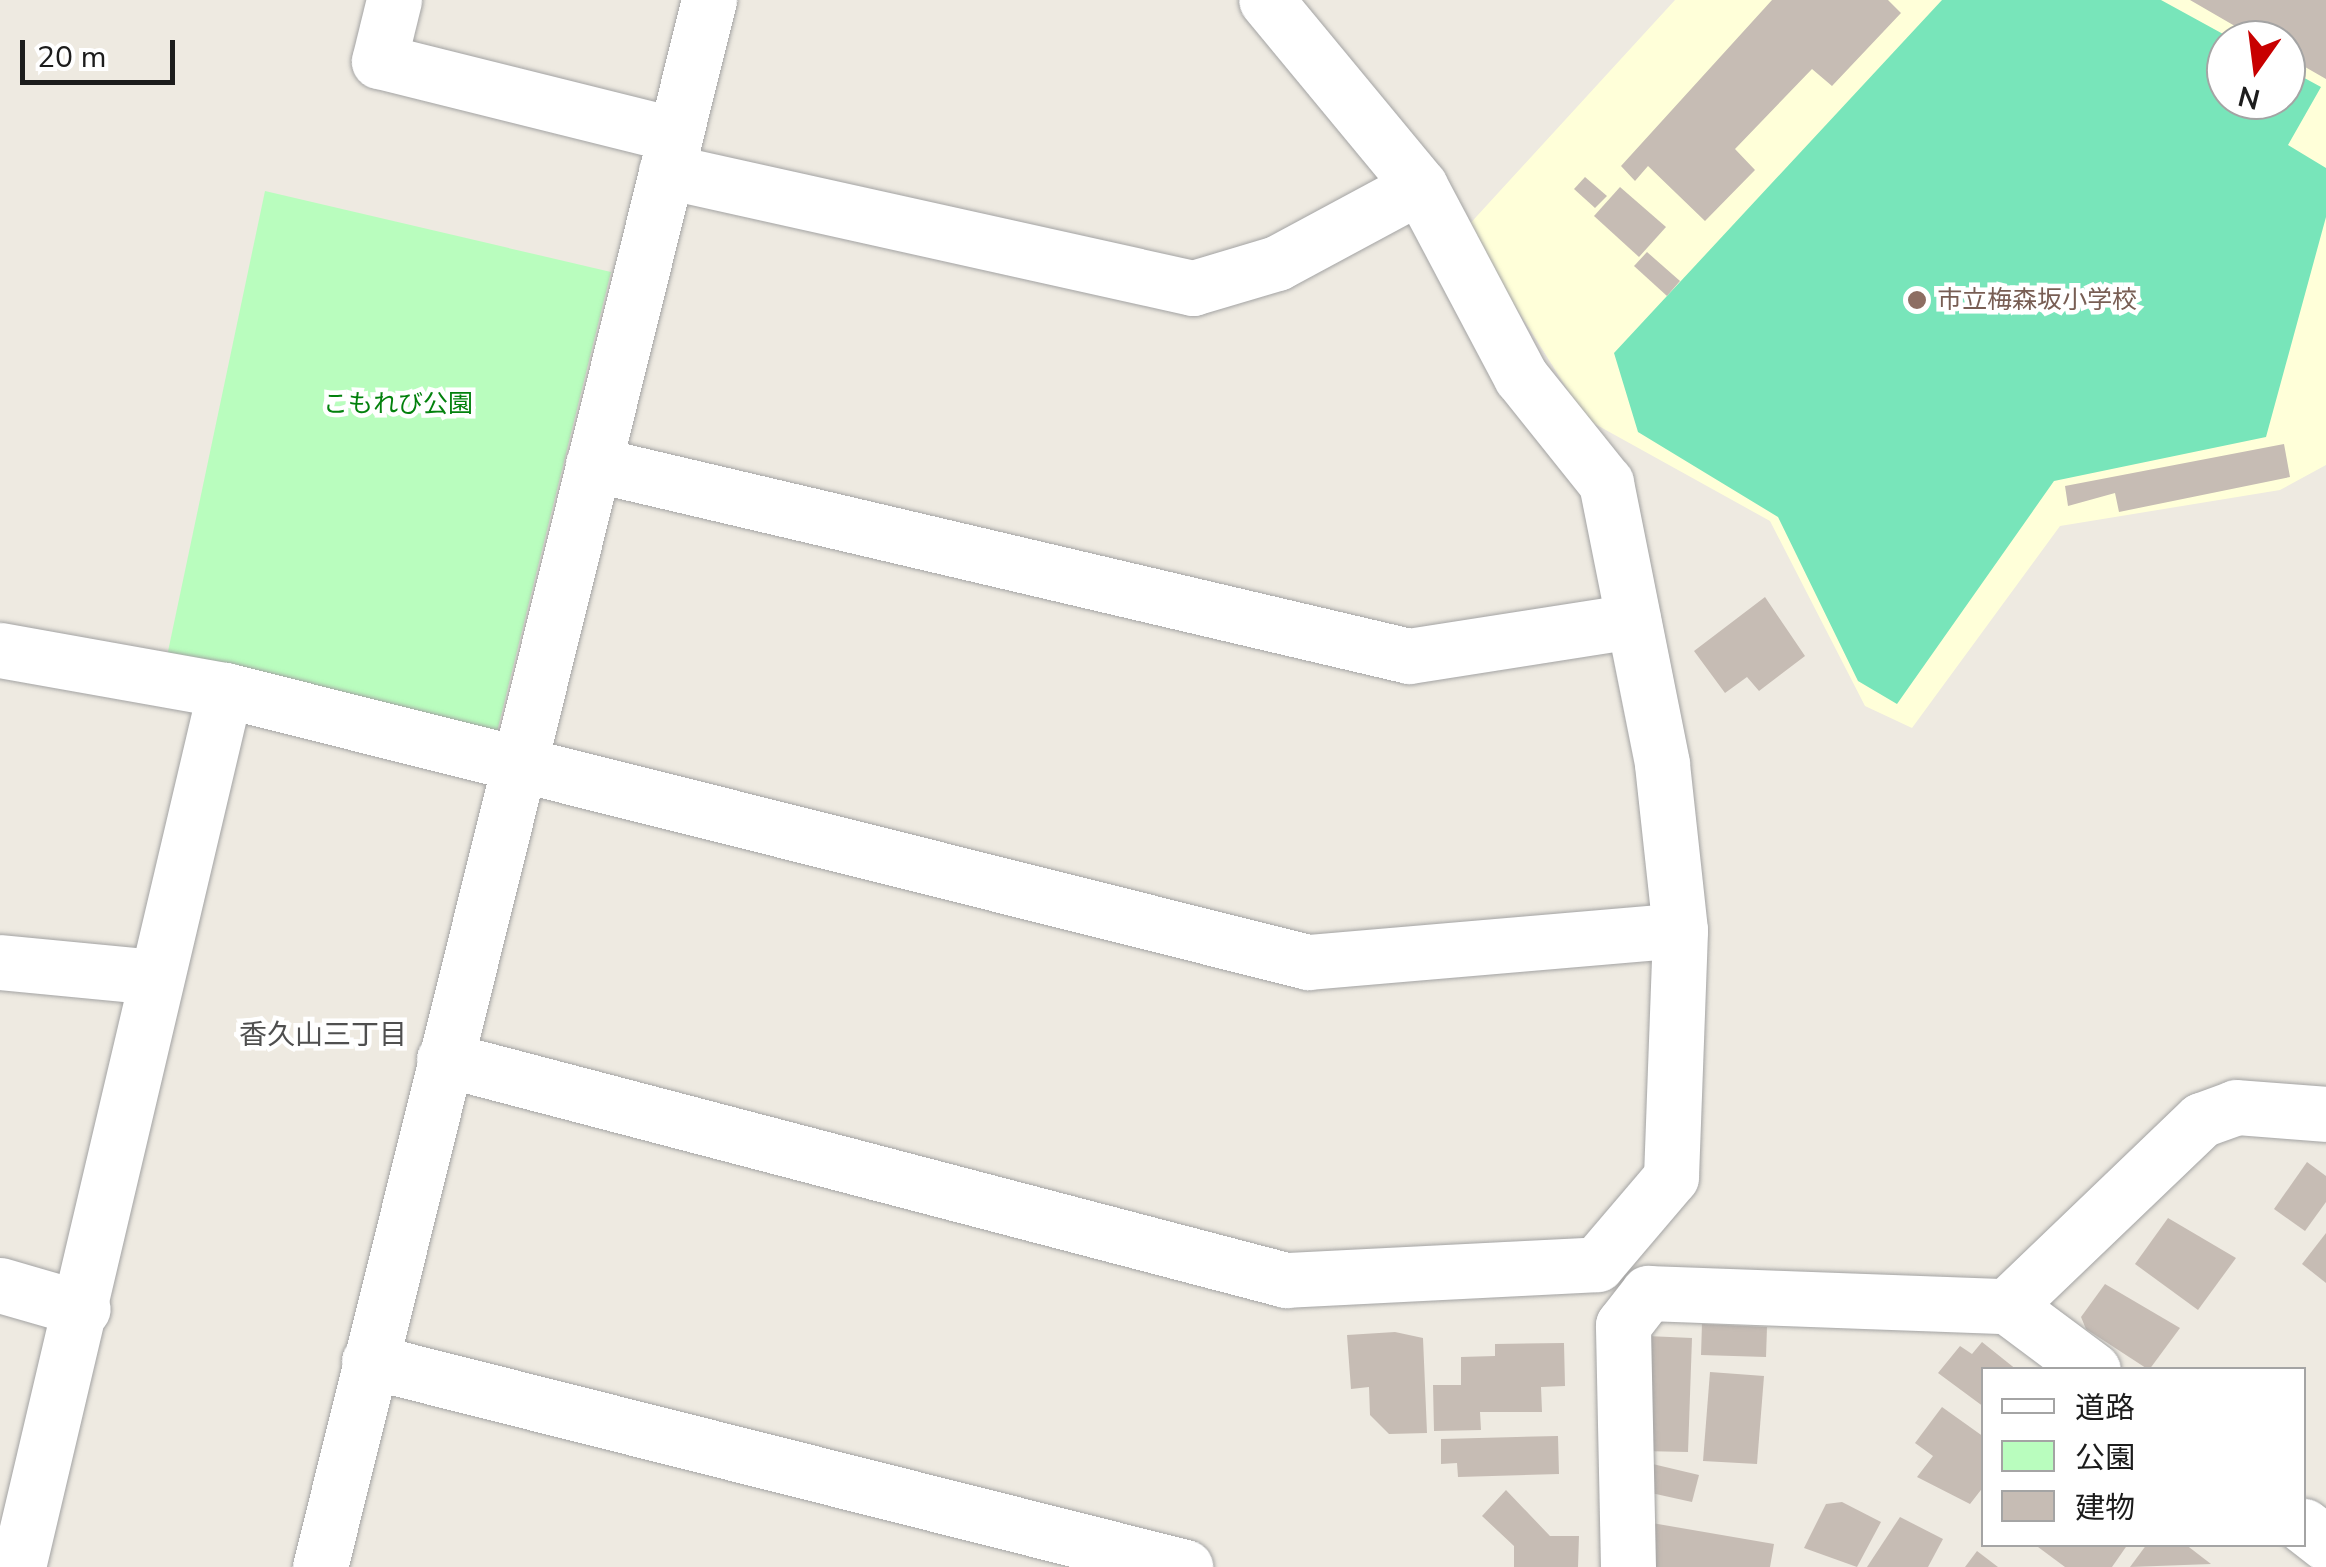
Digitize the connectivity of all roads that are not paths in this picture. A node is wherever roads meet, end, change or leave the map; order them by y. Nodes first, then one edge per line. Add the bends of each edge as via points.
1 (394, 0) edge
2 (709, 0) edge
3 (1266, 0) edge
4 (670, 153) junction
5 (1420, 186) junction
6 (593, 464) junction
7 (1633, 621) junction
8 (0, 650) edge
9 (225, 690) junction
10 (517, 765) junction
11 (1680, 930) junction
12 (0, 962) edge
13 (155, 977) junction
14 (444, 1059) junction
15 (2326, 1114) edge
16 (0, 1284) edge
17 (2007, 1306) junction
18 (83, 1309) junction
19 (369, 1361) junction
20 (2088, 1367) edge
21 (2306, 1528) edge
22 (2326, 1543) edge
23 (18, 1567) edge
24 (320, 1567) edge
25 (1186, 1567) edge
26 (1628, 1567) edge

1 - 4 street via 379,61
2 - 4 street
3 - 5 street
4 - 5 street via 1192,288 1276,263
4 - 6 street
5 - 7 street via 1520,378 1606,483
6 - 7 street via 1409,656
6 - 10 street
7 - 11 street via 1662,763
8 - 9 street
9 - 10 street
9 - 13 street
10 - 11 street via 1308,962
10 - 14 street
11 - 14 street via 1671,1177 1597,1264 1286,1280
12 - 13 street
13 - 18 street
14 - 19 street
15 - 17 street via 2236,1106 2201,1120
16 - 18 street
17 - 20 street
17 - 26 street via 1648,1294 1623,1326
18 - 23 street
19 - 24 street
19 - 25 street
21 - 22 street

